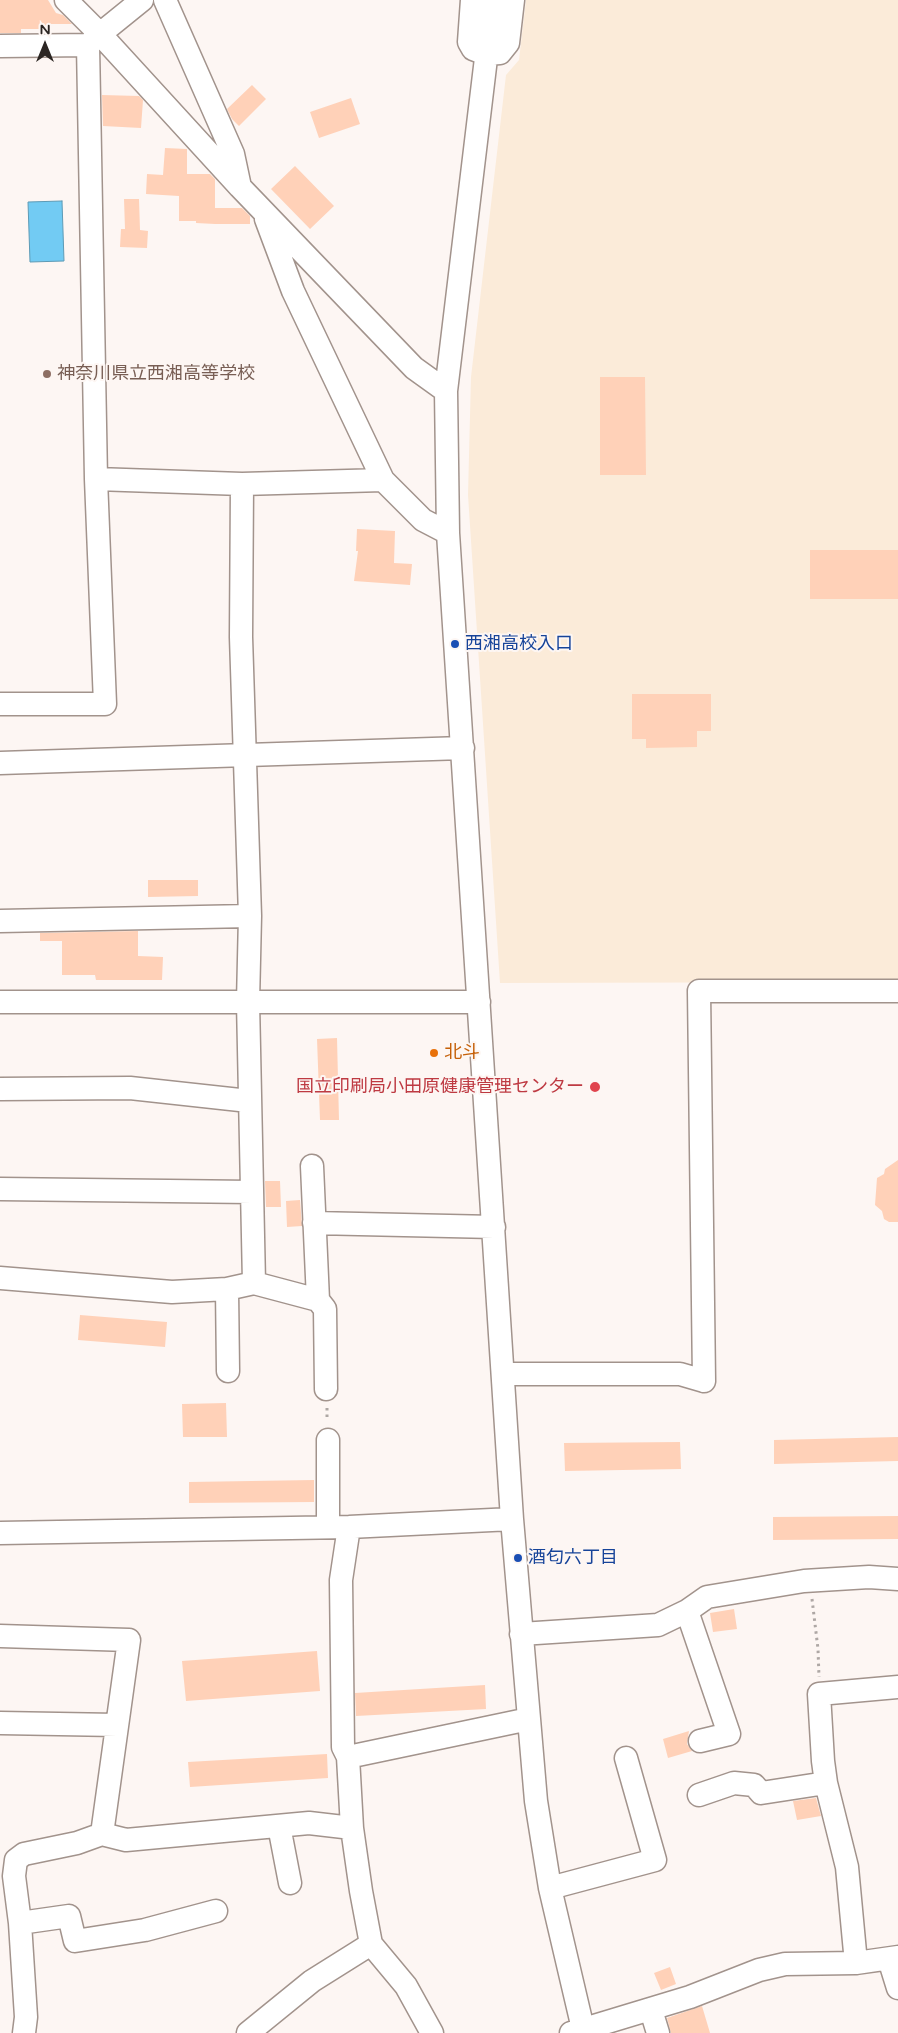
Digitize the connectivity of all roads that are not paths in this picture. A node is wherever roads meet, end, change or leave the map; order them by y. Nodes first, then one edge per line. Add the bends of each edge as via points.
1 (66, 0) edge
2 (115, 0) edge
3 (142, 0) edge
4 (165, 0) edge
5 (472, 0) edge
6 (493, 0) edge
7 (513, 0) edge
8 (94, 39) junction
9 (0, 46) edge
10 (486, 54) junction
11 (240, 187) junction
12 (263, 211) junction
13 (446, 392) junction
14 (96, 479) junction
15 (383, 480) junction
16 (242, 484) junction
17 (448, 533) junction
18 (0, 704) edge
19 (463, 748) junction
20 (245, 755) junction
21 (0, 763) edge
22 (250, 916) junction
23 (0, 921) edge
24 (898, 991) edge
25 (0, 1002) edge
26 (248, 1002) junction
27 (479, 1002) junction
28 (0, 1089) edge
29 (249, 1101) junction
30 (312, 1166) dead end
31 (0, 1188) edge
32 (252, 1192) junction
33 (314, 1223) junction
34 (494, 1227) junction
35 (0, 1278) edge
36 (254, 1283) junction
37 (227, 1290) junction
38 (318, 1300) junction
39 (228, 1371) dead end
40 (504, 1382) junction
41 (326, 1389) road end
42 (328, 1440) road end
43 (512, 1519) junction
44 (338, 1527) junction
45 (0, 1533) edge
46 (898, 1579) edge
47 (687, 1611) junction
48 (521, 1634) junction
49 (0, 1636) edge
50 (898, 1687) edge
51 (529, 1719) junction
52 (0, 1723) edge
53 (117, 1725) junction
54 (700, 1741) dead end
55 (348, 1758) junction
56 (626, 1758) dead end
57 (826, 1783) junction
58 (699, 1795) dead end
59 (279, 1826) junction
60 (352, 1828) junction
61 (102, 1834) junction
62 (290, 1884) dead end
63 (550, 1888) junction
64 (216, 1911) dead end
65 (20, 1923) junction
66 (371, 1944) junction
67 (894, 1958) edge
68 (856, 1963) junction
69 (898, 1988) edge
70 (651, 2010) junction
71 (579, 2032) edge
72 (24, 2033) edge
73 (248, 2033) edge
74 (432, 2033) edge
75 (658, 2033) edge

1 - 8 street
2 - 8 street
3 - 8 street
4 - 11 street via 233,154
5 - 10 street via 469,42 473,49
6 - 10 street
7 - 10 street via 508,43 500,53
8 - 9 street
8 - 11 street
8 - 14 street
10 - 13 street
11 - 12 street
12 - 13 street via 414,368
12 - 15 street via 293,292
13 - 17 street
14 - 16 street
14 - 18 street via 105,704
15 - 16 street
15 - 17 street via 423,520
16 - 20 street via 241,637
17 - 19 street
19 - 20 street
19 - 27 street
20 - 21 street
20 - 22 street
22 - 23 street
22 - 26 street
24 - 40 street via 699,991 704,1381 680,1389
25 - 26 street
26 - 27 street
26 - 29 street
27 - 34 street
28 - 29 street via 130,1088
29 - 32 street
30 - 33 street
31 - 32 street
32 - 36 street
33 - 34 street
33 - 38 street
34 - 40 street
35 - 37 street via 172,1292
36 - 37 street
36 - 38 street
37 - 39 street
38 - 41 street via 325,1309
40 - 43 street
42 - 44 street
43 - 44 street
43 - 48 street
44 - 45 street
44 - 55 street via 343,1747
46 - 47 street via 869,1577 810,1581 707,1598
47 - 48 street via 658,1625
47 - 54 street via 730,1734
48 - 51 street
49 - 53 street via 129,1640
50 - 57 street via 819,1694
51 - 55 street
51 - 63 street via 536,1801
52 - 53 street
53 - 61 street
55 - 60 street
56 - 63 street via 655,1860
57 - 58 street via 761,1793 754,1785 734,1783
57 - 68 street via 847,1868
59 - 60 street via 309,1824
59 - 61 street via 126,1840
59 - 62 street
60 - 66 street
61 - 65 street via 77,1843 24,1854 16,1860 14,1876
63 - 71 street
64 - 65 street via 145,1930 75,1940 70,1916
65 - 72 street via 26,2017
66 - 73 street via 312,1981
66 - 74 street via 406,1986
67 - 68 street
67 - 69 street
68 - 70 street via 785,1964 759,1970
70 - 71 street
70 - 75 street

